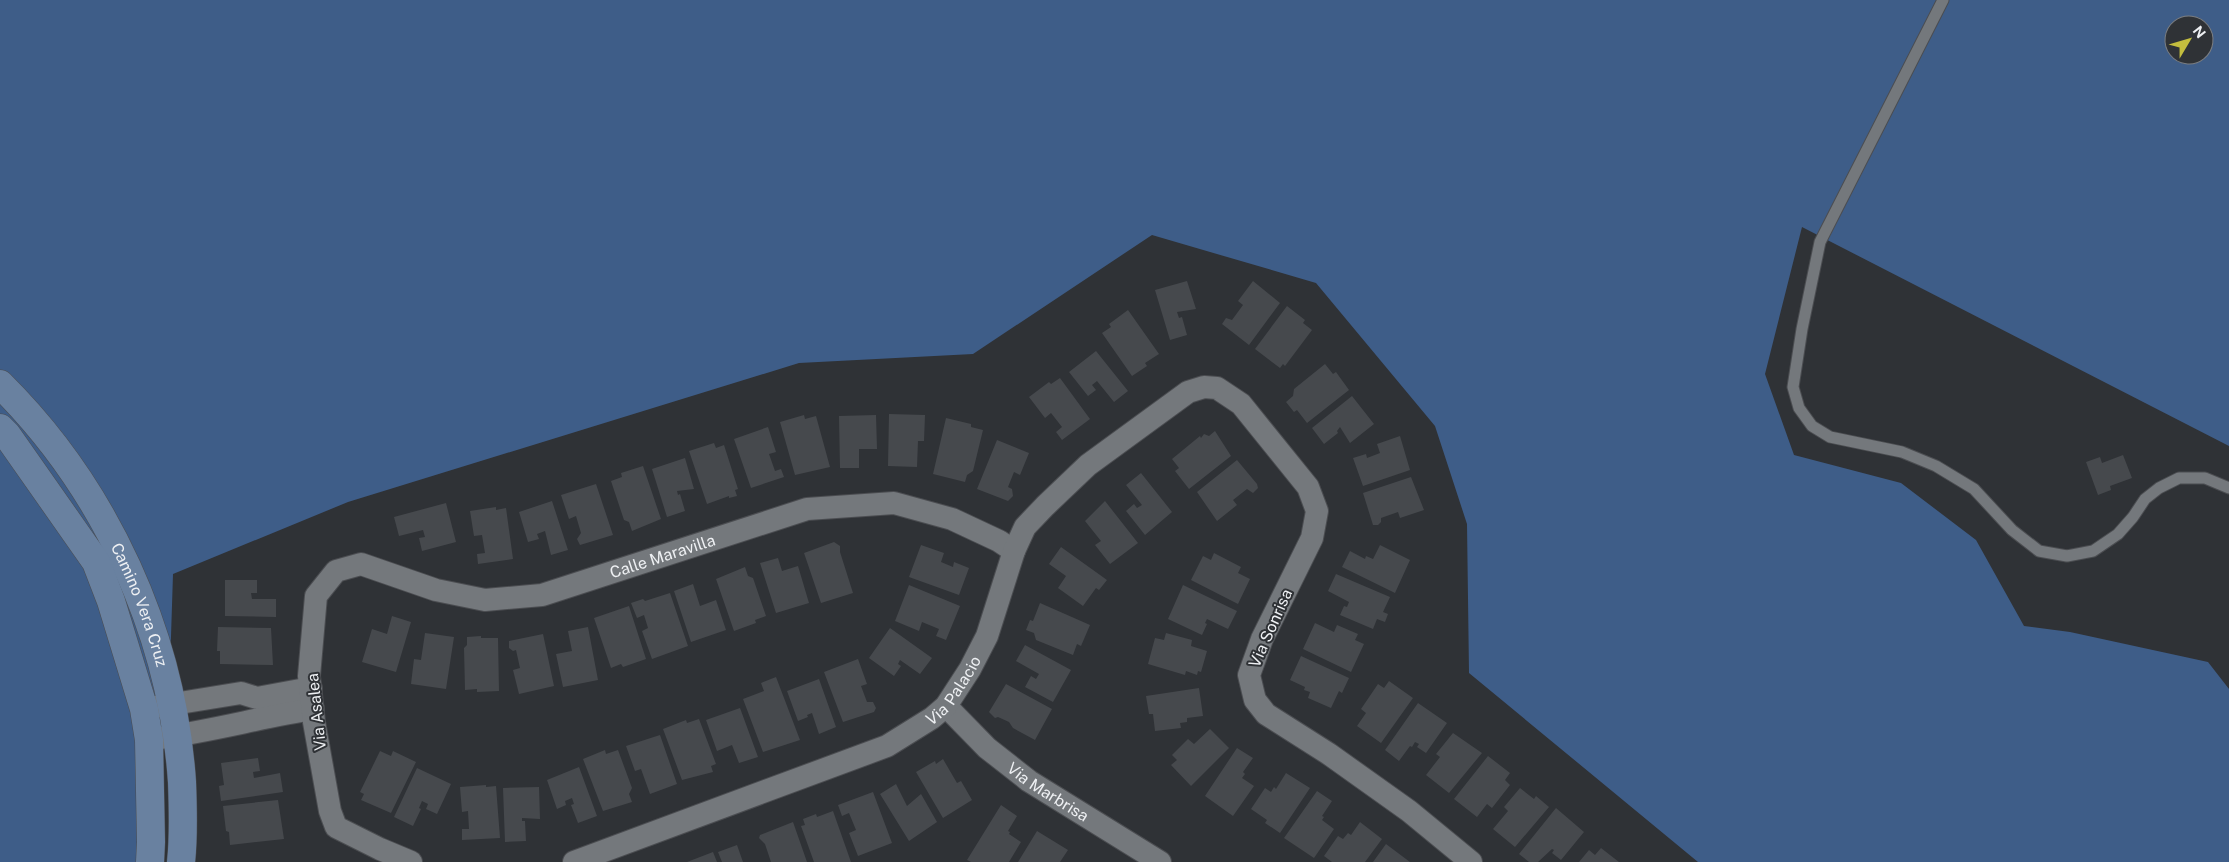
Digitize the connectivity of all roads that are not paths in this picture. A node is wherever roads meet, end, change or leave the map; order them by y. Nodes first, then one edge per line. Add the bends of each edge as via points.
1 (1943, 0) edge
2 (0, 384) edge
3 (1217, 388) joint
4 (0, 428) edge
5 (2229, 488) edge
6 (1014, 551) junction
7 (316, 596) joint
8 (312, 698) junction
9 (171, 704) junction
10 (946, 706) junction
11 (144, 708) junction
12 (258, 708) junction
13 (178, 736) junction
14 (149, 740) junction
15 (150, 862) edge
16 (181, 862) edge
17 (411, 862) edge
18 (574, 862) edge
19 (1160, 862) edge
20 (1471, 862) edge

1 - 5 lane via 1820,242 1793,387 1799,408 1812,426 1830,437 1902,452 1936,466 1974,489 2012,530 2039,551 2067,556 2093,551 2118,534 2145,499 2179,478 2205,478
2 - 9 main road, Camino Vera Cruz via 72,469 114,540 144,604
3 - 6 street, Via Palacio via 1204,386 1188,392 1088,465 1026,527
3 - 20 street, Via Sonrisa via 1241,404 1308,487 1317,511 1312,538 1262,639 1249,675 1255,700 1266,714 1409,811
4 - 11 main road, Camino Vera Cruz via 96,562
6 - 7 street, Calle Maravilla via 952,519 894,503 807,509 542,595 485,600 436,590 361,564 336,571
6 - 10 street, Via Palacio via 987,636
7 - 8 street, Via Asalea via 309,676
8 - 12 street
8 - 17 street, Via Asalea via 330,811 336,827
9 - 11 street
9 - 12 street via 241,693
9 - 13 main road, Camino Vera Cruz
10 - 18 street, Via Palacio via 886,746
10 - 19 street, Via Marbrisa via 987,748 1029,781
11 - 14 main road, Camino Vera Cruz
12 - 13 street via 204,732
13 - 14 street
13 - 16 main road, Camino Vera Cruz via 183,799
14 - 15 main road, Camino Vera Cruz

